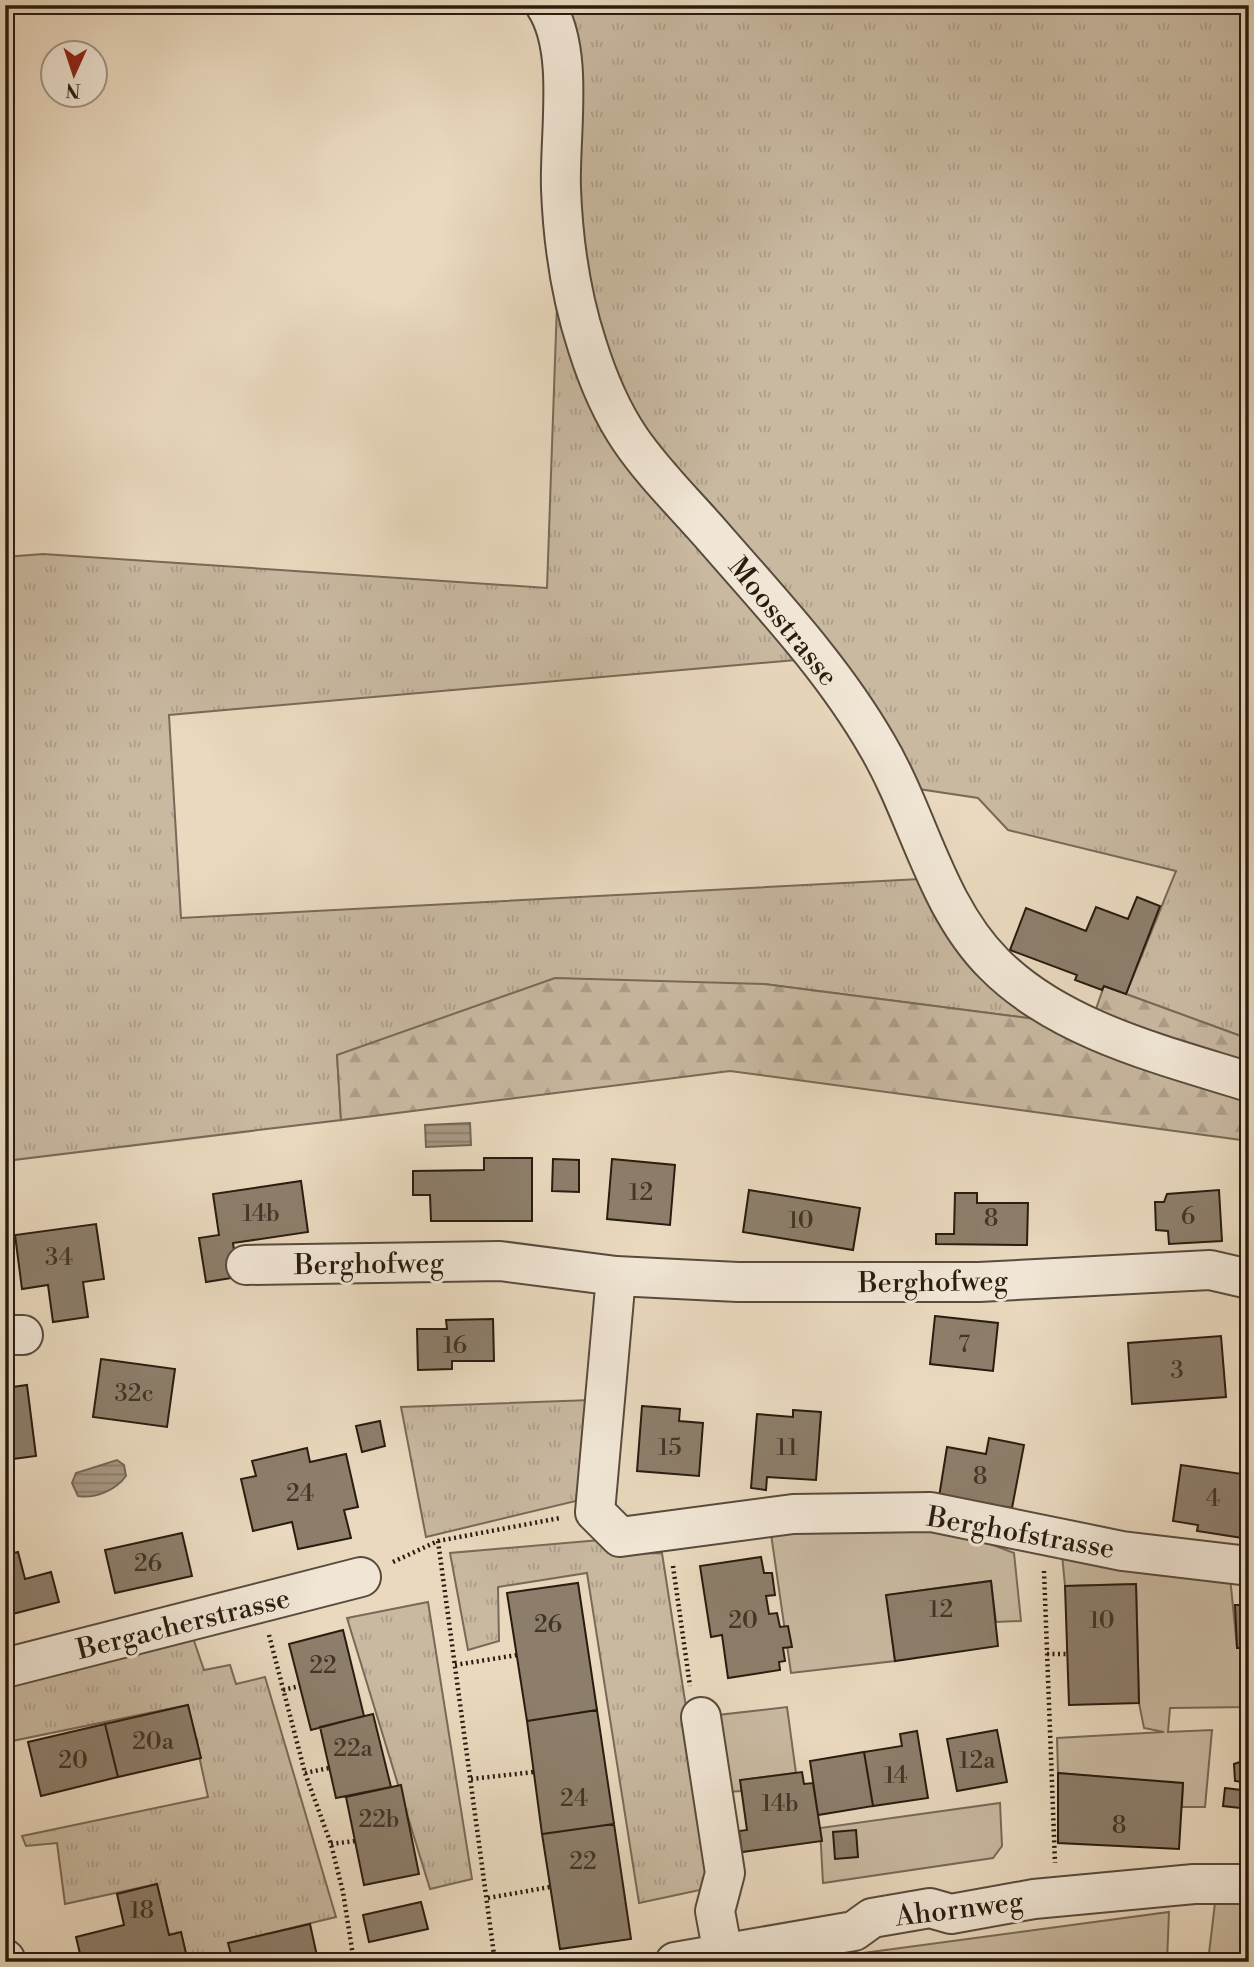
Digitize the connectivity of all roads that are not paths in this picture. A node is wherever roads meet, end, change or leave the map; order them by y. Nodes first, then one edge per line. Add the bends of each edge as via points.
1 (545, 5) edge
2 (1249, 1082) edge
3 (246, 1265) dead end
4 (616, 1276) junction
5 (1249, 1279) edge
6 (1249, 1566) edge
7 (361, 1577) road end
8 (5, 1668) edge
9 (701, 1717) road end
10 (1249, 1884) edge
11 (723, 1954) junction
12 (675, 1962) edge

1 - 2 street, Moosstrasse via 560,46 561,190 569,272 586,343 605,394 630,440 819,658 882,755 956,916 994,964 1043,1002 1090,1026
3 - 4 street, Berghofweg via 500,1261
4 - 5 street, Berghofweg via 738,1282 966,1282 1210,1270
4 - 6 street, Berghofstrasse via 595,1511 620,1537 793,1514 931,1512 1122,1551
7 - 8 street, Bergacherstrasse
9 - 11 street via 725,1873 715,1911
10 - 11 street, Ahornweg via 1194,1884 1056,1897 951,1914 930,1908 872,1918 854,1931
11 - 12 street, Ahornweg

